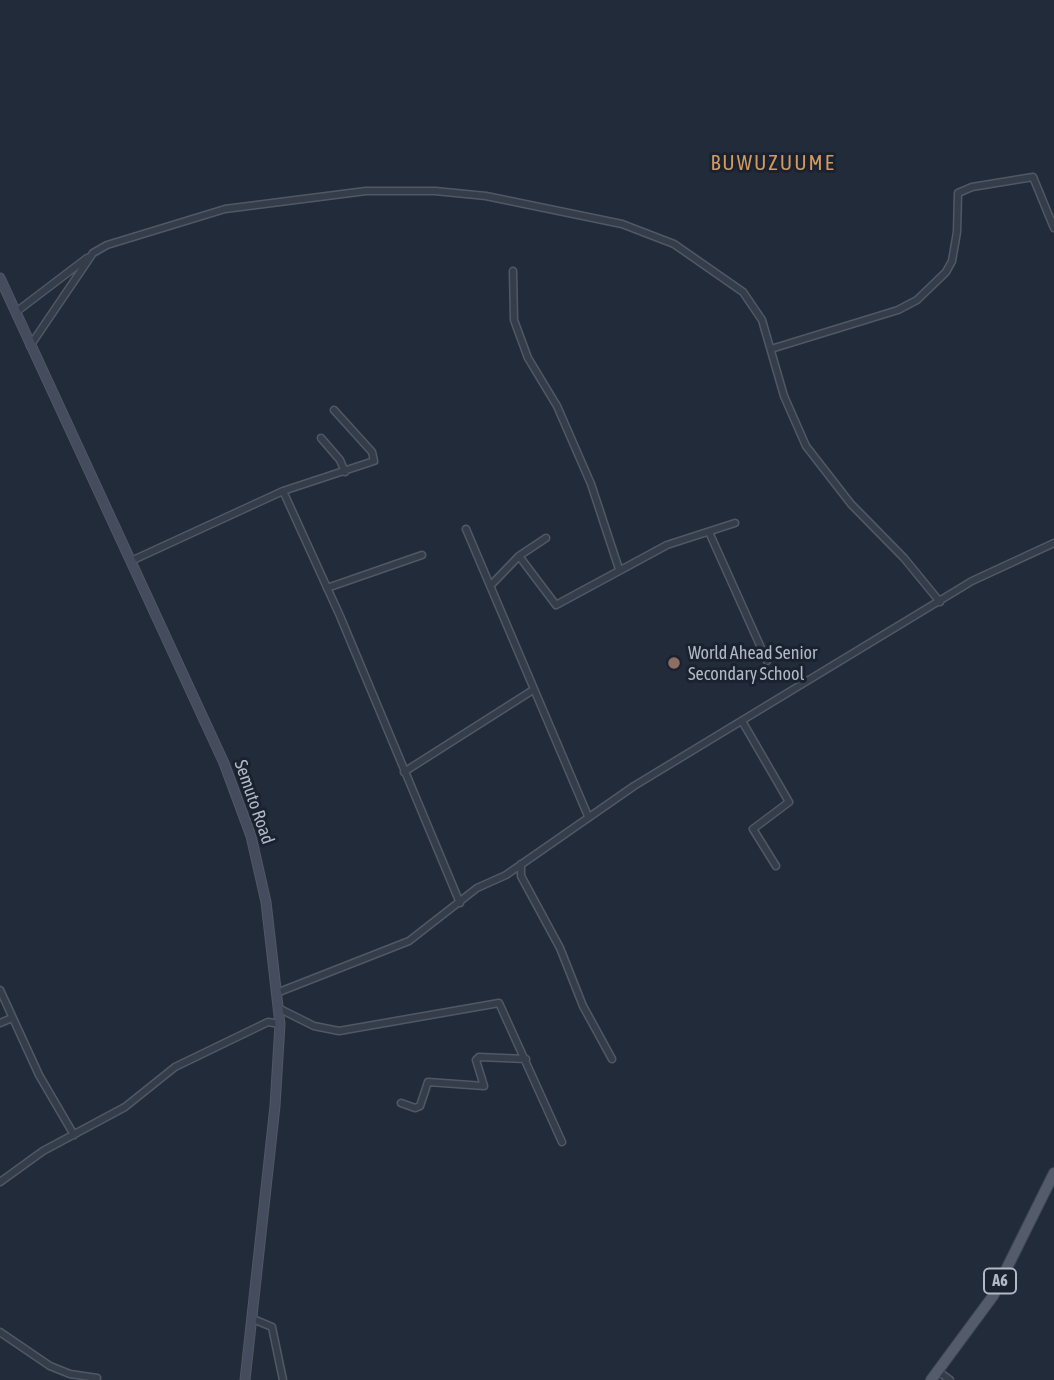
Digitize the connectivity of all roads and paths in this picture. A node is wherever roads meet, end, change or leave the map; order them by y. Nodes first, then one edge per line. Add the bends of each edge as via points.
1 (1054, 228) edge
2 (93, 253) junction
3 (513, 271) dead end
4 (0, 278) edge
5 (16, 312) junction
6 (30, 346) junction
7 (771, 349) junction
8 (334, 410) dead end
9 (321, 438) dead end
10 (345, 472) junction
11 (283, 491) junction
12 (735, 523) dead end
13 (466, 529) dead end
14 (709, 532) junction
15 (546, 538) dead end
16 (1054, 543) edge
17 (422, 555) dead end
18 (519, 556) junction
19 (131, 561) junction
20 (619, 569) junction
21 (491, 585) junction
22 (327, 588) junction
23 (940, 602) junction
24 (766, 661) dead end
25 (533, 690) junction
26 (742, 721) junction
27 (404, 772) junction
28 (588, 816) junction
29 (521, 864) junction
30 (776, 866) dead end
31 (460, 902) junction
32 (0, 990) edge
33 (279, 992) junction
34 (280, 1009) junction
35 (12, 1018) junction
36 (0, 1023) edge
37 (280, 1024) junction
38 (526, 1059) junction
39 (611, 1059) dead end
40 (401, 1103) dead end
41 (74, 1135) junction
42 (562, 1142) dead end
43 (1053, 1175) edge
44 (0, 1182) edge
45 (253, 1319) junction
46 (0, 1332) edge
47 (939, 1372) junction
48 (97, 1378) edge
49 (245, 1380) edge
50 (283, 1380) edge
51 (931, 1380) edge
52 (950, 1380) edge

1 - 7 street via 1034,177 965,190 958,193 952,261 917,300
2 - 5 street
2 - 6 street
2 - 7 street via 225,209 366,191 486,195 622,224 674,244 743,292 762,320
3 - 20 street via 514,320 591,484
4 - 5 main road, Semuto Road
5 - 6 main road, Semuto Road
6 - 19 main road, Semuto Road
7 - 23 street via 788,409 806,446 851,504
8 - 10 street via 376,458
9 - 10 street
10 - 11 street
11 - 19 street
11 - 22 street
12 - 14 street
13 - 21 street
14 - 20 street via 667,545
14 - 24 street
15 - 18 street
16 - 23 street via 972,581
17 - 22 street
18 - 20 street via 556,605
18 - 21 street
19 - 33 main road, Semuto Road via 243,811 266,902
21 - 25 street
22 - 27 street
23 - 26 street
25 - 27 street
25 - 28 street
26 - 28 street
26 - 30 street via 789,802 753,829
27 - 31 street
28 - 29 street
29 - 31 street
29 - 39 street via 521,876
31 - 33 street via 397,948
32 - 35 street
33 - 34 main road, Semuto Road
34 - 37 main road, Semuto Road
34 - 38 street via 314,1026 339,1031 494,1002 503,1006
35 - 36 street
35 - 41 street
37 - 41 street via 268,1022 174,1067 125,1107
37 - 45 main road, Semuto Road
38 - 40 street via 479,1057 484,1086 428,1082 420,1106
38 - 42 street
41 - 44 street
43 - 47 main road, A6 via 993,1296
45 - 49 main road, Semuto Road
45 - 50 street via 272,1327
46 - 48 street via 50,1366
47 - 51 main road, A6
47 - 52 street

